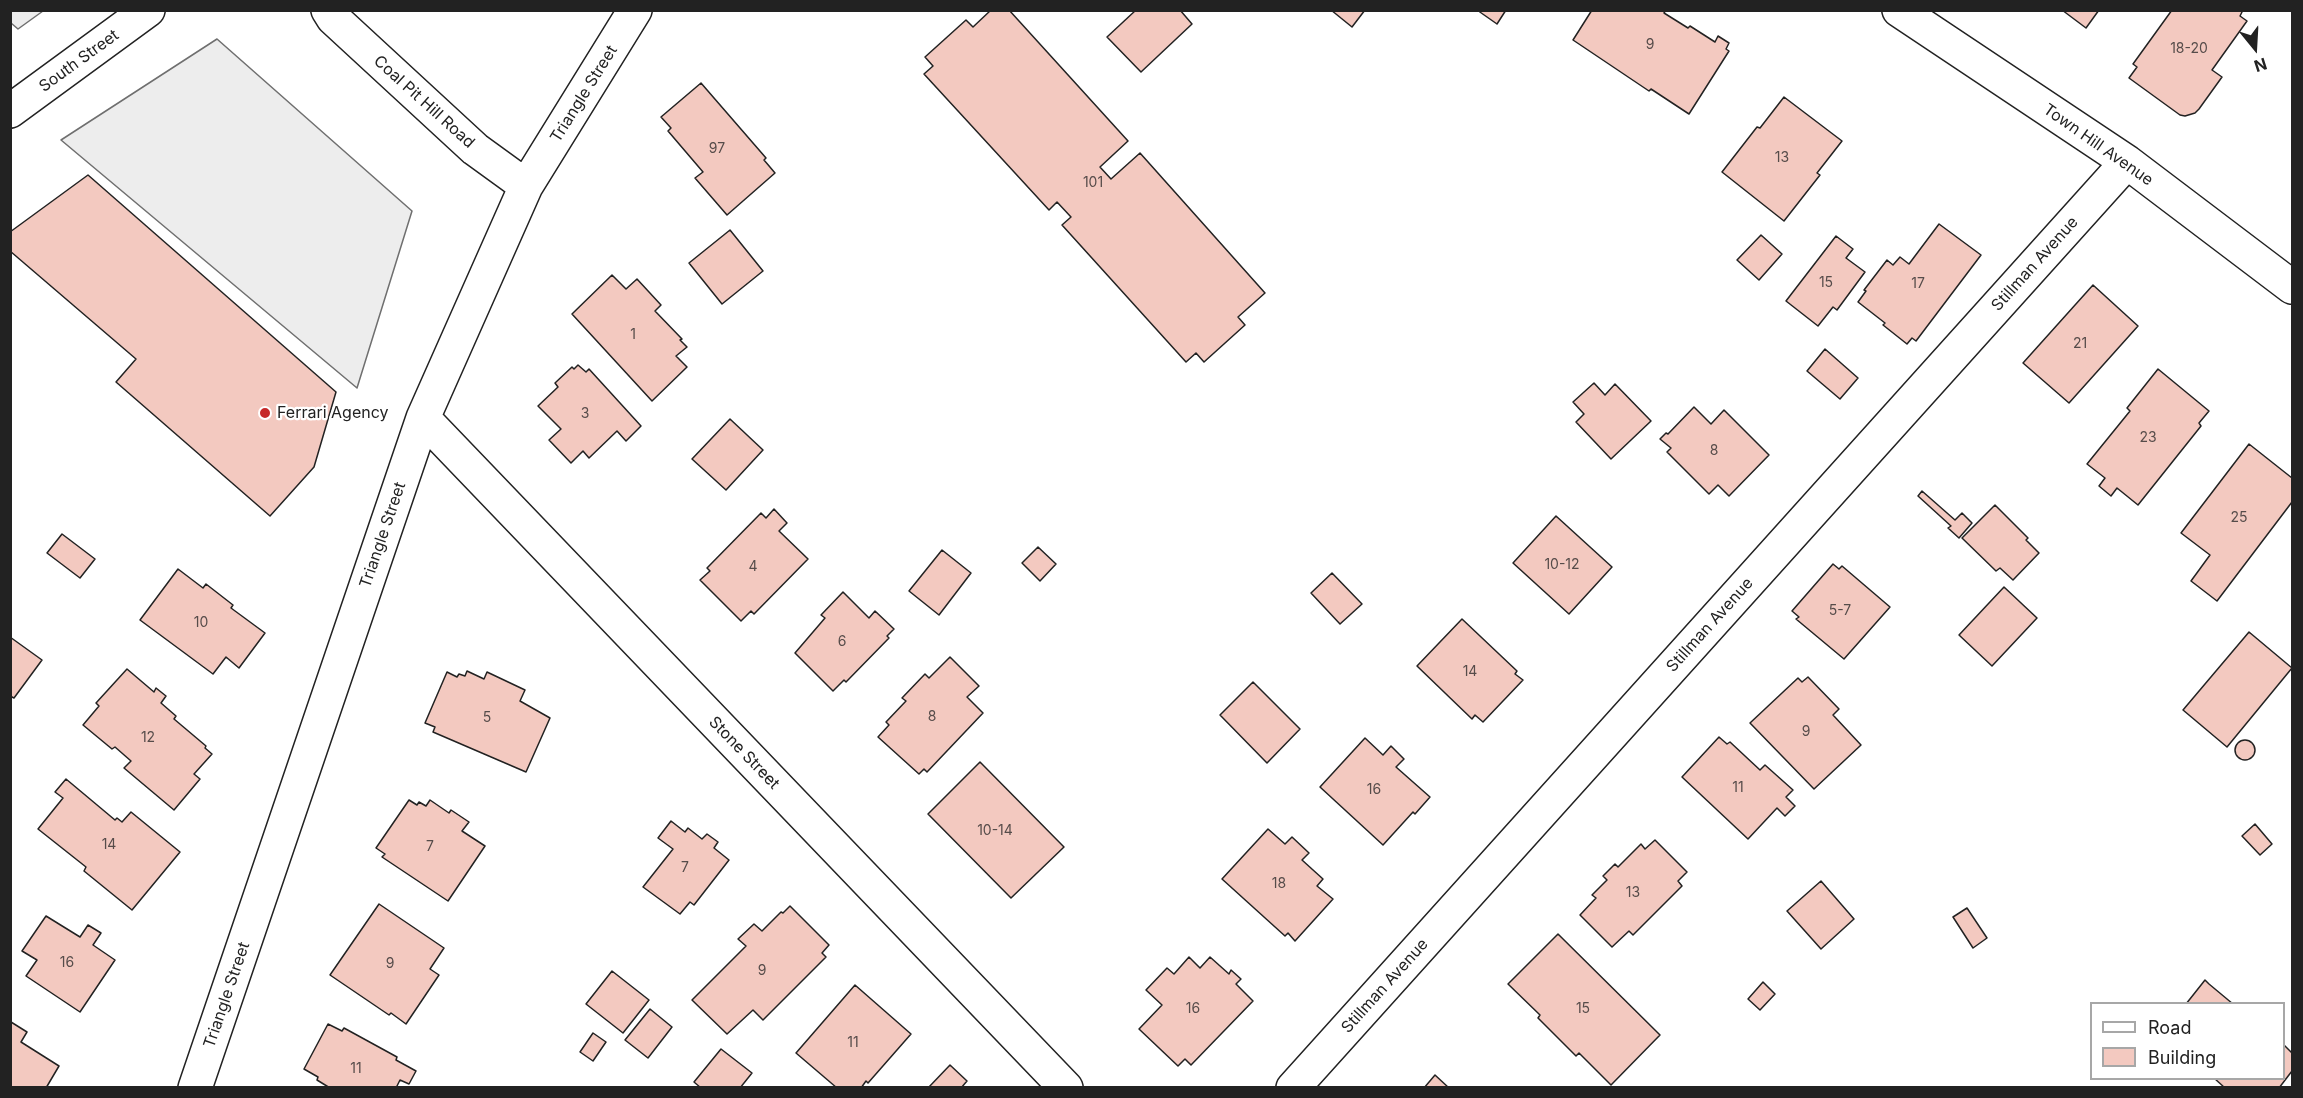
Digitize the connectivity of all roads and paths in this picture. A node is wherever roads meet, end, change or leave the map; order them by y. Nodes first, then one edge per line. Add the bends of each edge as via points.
1 (148, 10) edge
2 (328, 10) edge
3 (635, 10) edge
4 (1899, 10) edge
5 (10, 111) edge
6 (2127, 162) junction
7 (526, 186) junction
8 (2292, 287) edge
9 (423, 418) junction
10 (195, 1088) edge
11 (1066, 1088) edge
12 (1293, 1088) edge

1 - 5 street, South Street
2 - 7 street, Coal Pit Hill Road via 475,149
3 - 7 street, Triangle Street
4 - 6 street, Town Hill Avenue
6 - 8 street, Town Hill Avenue
6 - 12 street, Stillman Avenue
7 - 9 street, Triangle Street
9 - 10 street, Triangle Street
9 - 11 street, Stone Street

